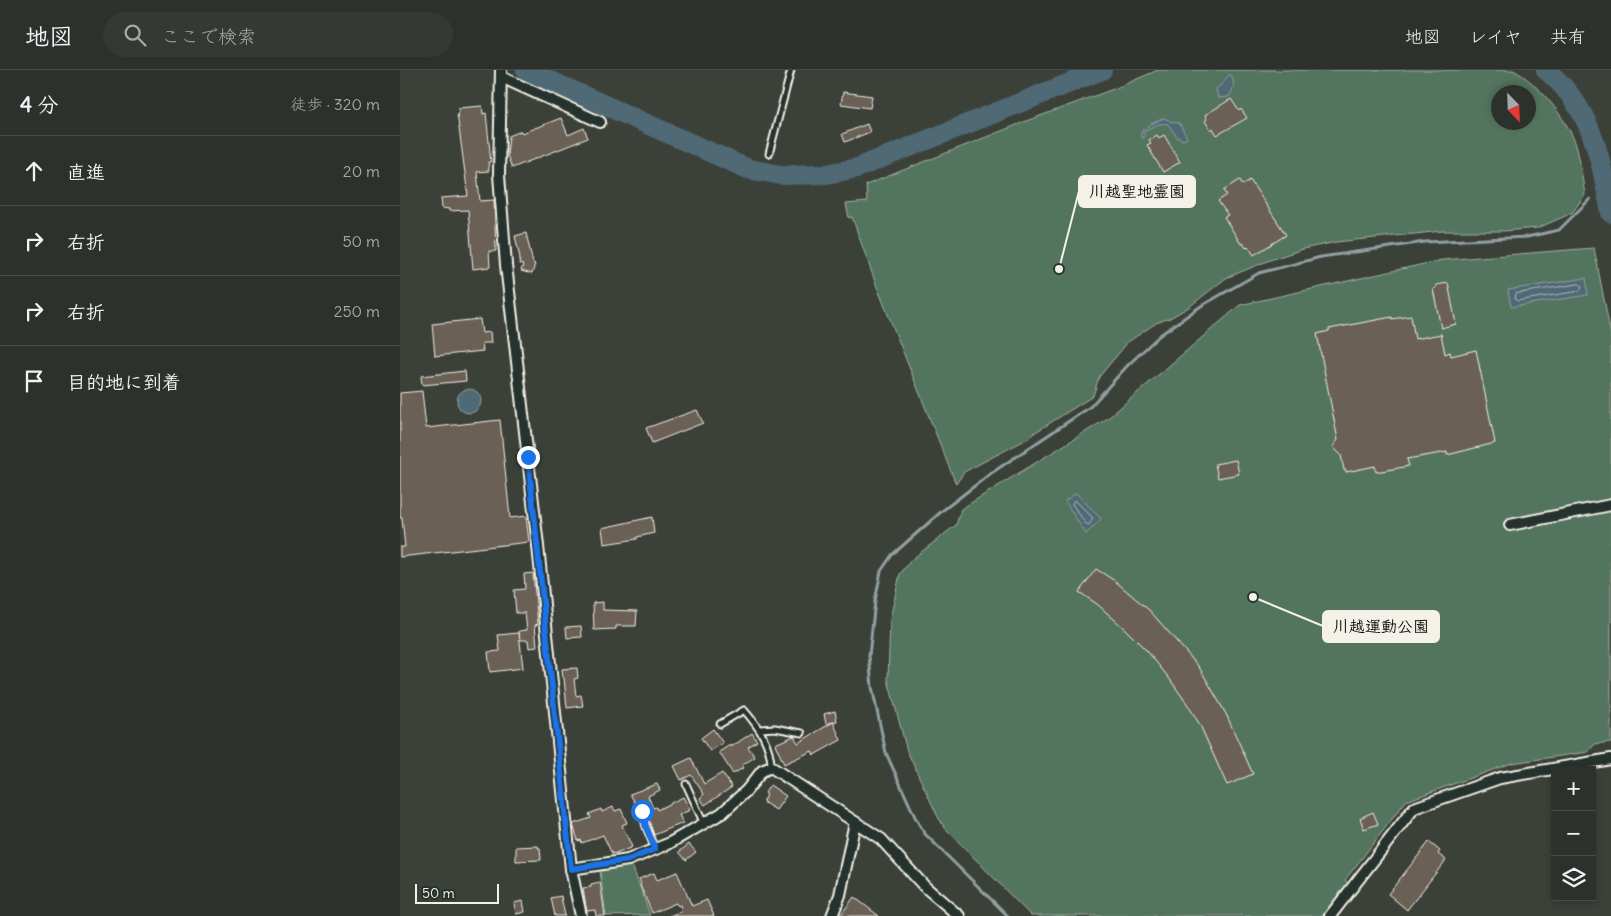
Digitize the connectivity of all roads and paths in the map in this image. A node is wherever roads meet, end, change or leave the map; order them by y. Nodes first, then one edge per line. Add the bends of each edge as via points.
1 (791, 70) edge
2 (501, 73) edge
3 (600, 122) dead end
4 (769, 154) dead end
5 (1611, 505) edge
6 (1510, 525) dead end
7 (720, 724) dead end
8 (760, 729) junction
9 (802, 733) dead end
10 (1611, 759) edge
11 (771, 767) junction
12 (686, 784) dead end
13 (642, 811) dead end
14 (855, 822) junction
15 (704, 824) junction
16 (655, 849) junction
17 (571, 869) junction
18 (581, 916) edge
19 (832, 916) edge
20 (959, 916) edge
21 (1330, 916) edge

1 - 4 lane
2 - 3 street
2 - 17 street via 499,175 506,265
5 - 6 street
7 - 8 lane via 744,710
8 - 9 lane
8 - 11 lane via 771,758
10 - 21 street via 1500,778 1414,808
11 - 14 street
11 - 15 street via 762,771 722,813
12 - 15 lane
13 - 16 lane
14 - 19 street via 840,895
14 - 20 street via 880,839 924,886
15 - 16 street
16 - 17 street via 628,860
17 - 18 street

